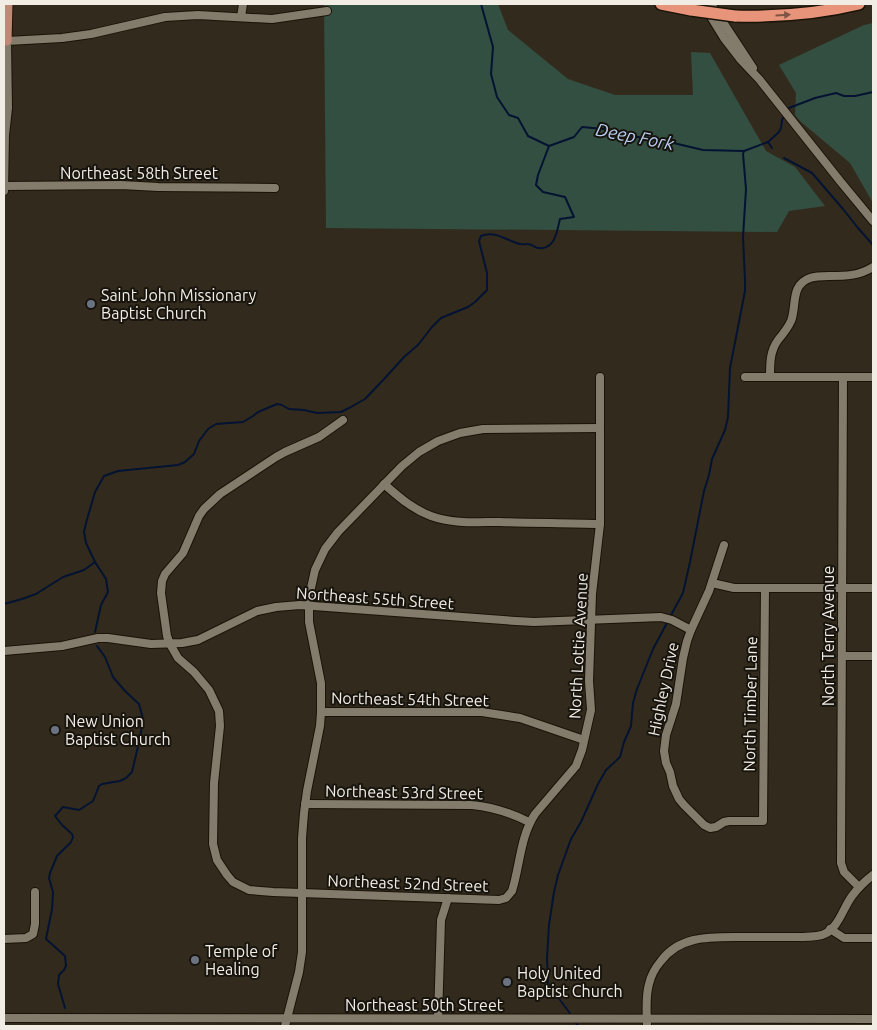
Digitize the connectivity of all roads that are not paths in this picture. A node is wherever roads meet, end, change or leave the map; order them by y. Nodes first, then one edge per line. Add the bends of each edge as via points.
1 (8, 4) edge
2 (243, 4) edge
3 (661, 4) edge
4 (703, 4) edge
5 (711, 4) edge
6 (859, 4) edge
7 (328, 11) dead end
8 (241, 18) junction
9 (7, 42) junction
10 (760, 79) junction
11 (4, 186) edge
12 (275, 188) dead end
13 (4, 191) edge
14 (873, 221) edge
15 (873, 267) edge
16 (745, 376) dead end
17 (770, 376) junction
18 (600, 377) dead end
19 (842, 377) junction
20 (873, 378) edge
21 (343, 420) dead end
22 (600, 428) junction
23 (384, 484) junction
24 (600, 524) junction
25 (724, 545) dead end
26 (712, 583) junction
27 (842, 588) junction
28 (873, 588) edge
29 (765, 589) junction
30 (308, 605) junction
31 (591, 620) junction
32 (691, 630) junction
33 (170, 644) junction
34 (4, 650) edge
35 (842, 656) junction
36 (873, 656) edge
37 (321, 712) junction
38 (584, 740) junction
39 (305, 804) junction
40 (529, 822) junction
41 (712, 828) joint
42 (873, 875) edge
43 (859, 887) junction
44 (35, 892) dead end
45 (303, 892) junction
46 (510, 894) joint
47 (448, 898) junction
48 (830, 929) junction
49 (873, 938) edge
50 (4, 939) edge
51 (4, 1018) edge
52 (438, 1018) junction
53 (873, 1019) edge
54 (286, 1022) edge
55 (647, 1022) edge

1 - 9 main road
2 - 8 street
3 -> 6 highway, bridge via 735,16 793,15
4 - 10 street via 724,38
5 - 10 street
7 - 8 street via 272,19
8 - 9 street via 198,15 165,18 91,34
9 - 11 street
10 - 14 street
11 - 12 street, Northeast 58th Street
11 - 13 street
15 - 17 street via 853,275 811,277 800,285 791,322 771,353
16 - 17 street
17 - 19 street
18 - 22 street, North Lottie Avenue
19 - 20 street
19 - 27 street, North Terry Avenue
21 - 33 street via 320,437 276,457 220,494 204,509 183,553 162,580
22 - 23 street via 470,430 424,449
22 - 24 street, North Lottie Avenue
23 - 24 street via 414,508 443,519
23 - 30 street via 325,549 315,570
24 - 31 street, North Lottie Avenue
25 - 26 street, Highley Drive
26 - 29 street
26 - 32 street, Highley Drive
27 - 28 street
27 - 29 street
27 - 35 street, North Terry Avenue
29 - 41 street, North Timber Lane via 762,820 724,822
30 - 31 street, Northeast 55th Street via 534,622
30 - 33 street, Northeast 55th Street via 266,609 198,640
30 - 37 street via 321,683
31 - 32 street, Northeast 55th Street via 667,618
31 - 38 street, North Lottie Avenue via 591,710
32 - 41 street, Highley Drive via 664,756 680,799 704,825
33 - 34 street, Northeast 55th Street via 98,638 62,646
33 - 45 street, Northeast 52nd Street via 178,658 210,690 219,711 213,844 221,868 233,882 248,890
35 - 36 street
35 - 43 street, North Terry Avenue via 841,864 844,872
37 - 38 street, Northeast 54th Street via 482,712 520,718
37 - 39 street
38 - 40 street, North Lottie Avenue via 576,766
39 - 40 street, Northeast 53rd Street via 467,804 494,808
39 - 45 street
40 - 46 street, North Lottie Avenue
42 - 43 street
43 - 48 street
44 - 50 street via 33,934 26,938
45 - 47 street, Northeast 52nd Street
45 - 54 street via 302,952
46 - 47 street, Northeast 52nd Street via 499,900
47 - 52 street via 441,920
48 - 49 street via 844,938
48 - 55 street via 825,934 801,937 708,937 674,948 654,969 651,977 647,992
51 - 54 street, Northeast 50th Street
52 - 54 street, Northeast 50th Street
52 - 55 street, Northeast 50th Street
53 - 55 street, Northeast 50th Street

